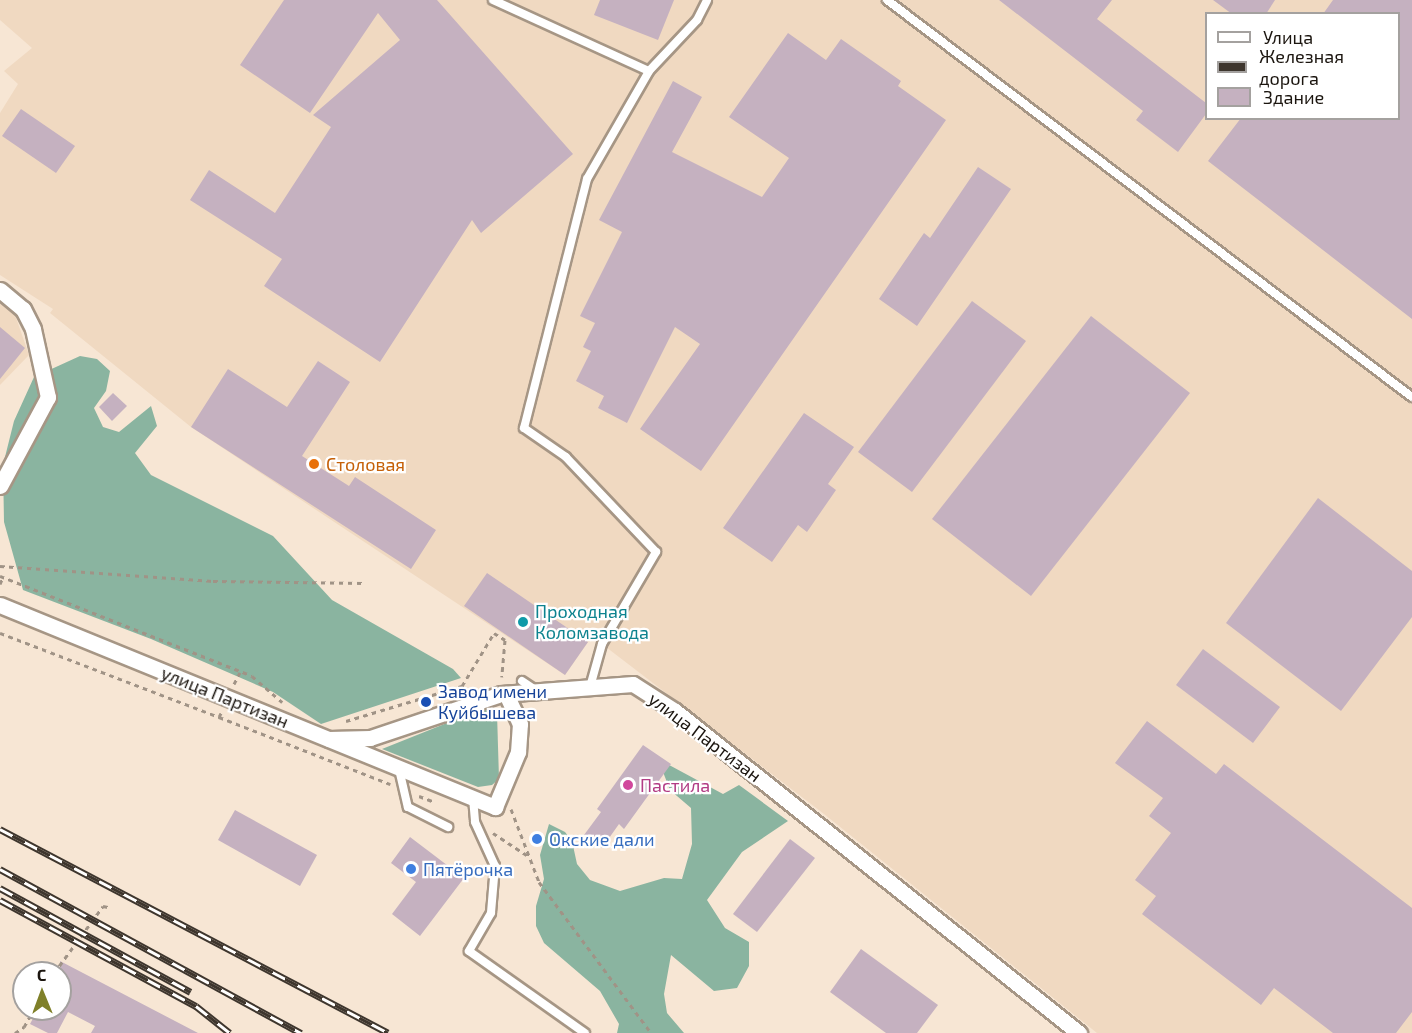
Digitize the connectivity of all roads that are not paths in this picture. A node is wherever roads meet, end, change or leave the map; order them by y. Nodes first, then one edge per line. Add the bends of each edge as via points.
1 (493, 0) edge
2 (707, 0) edge
3 (887, 0) edge
4 (649, 72) junction
5 (0, 290) edge
6 (1412, 397) edge
7 (0, 486) edge
8 (0, 605) edge
9 (522, 681) dead end
10 (590, 687) junction
11 (538, 691) junction
12 (504, 694) junction
13 (330, 739) junction
14 (399, 768) junction
15 (473, 798) junction
16 (448, 827) dead end
17 (585, 1033) edge
18 (1079, 1033) edge

1 - 4 lane
2 - 4 lane via 697,20
3 - 6 lane
4 - 10 lane via 586,179 524,428 566,457 656,552 602,644
5 - 7 street via 23,309 33,329 48,398
8 - 13 street, улица Партизан
9 - 11 lane
10 - 11 street, улица Партизан
10 - 18 street, улица Партизан via 633,684 675,711
11 - 12 street, улица Партизан
12 - 13 street via 370,738
12 - 15 street, улица Партизан via 520,724 518,752 495,807
13 - 14 street, улица Партизан
14 - 15 street, улица Партизан
14 - 16 lane via 408,807
15 - 17 lane via 475,822 495,866 491,913 469,951

